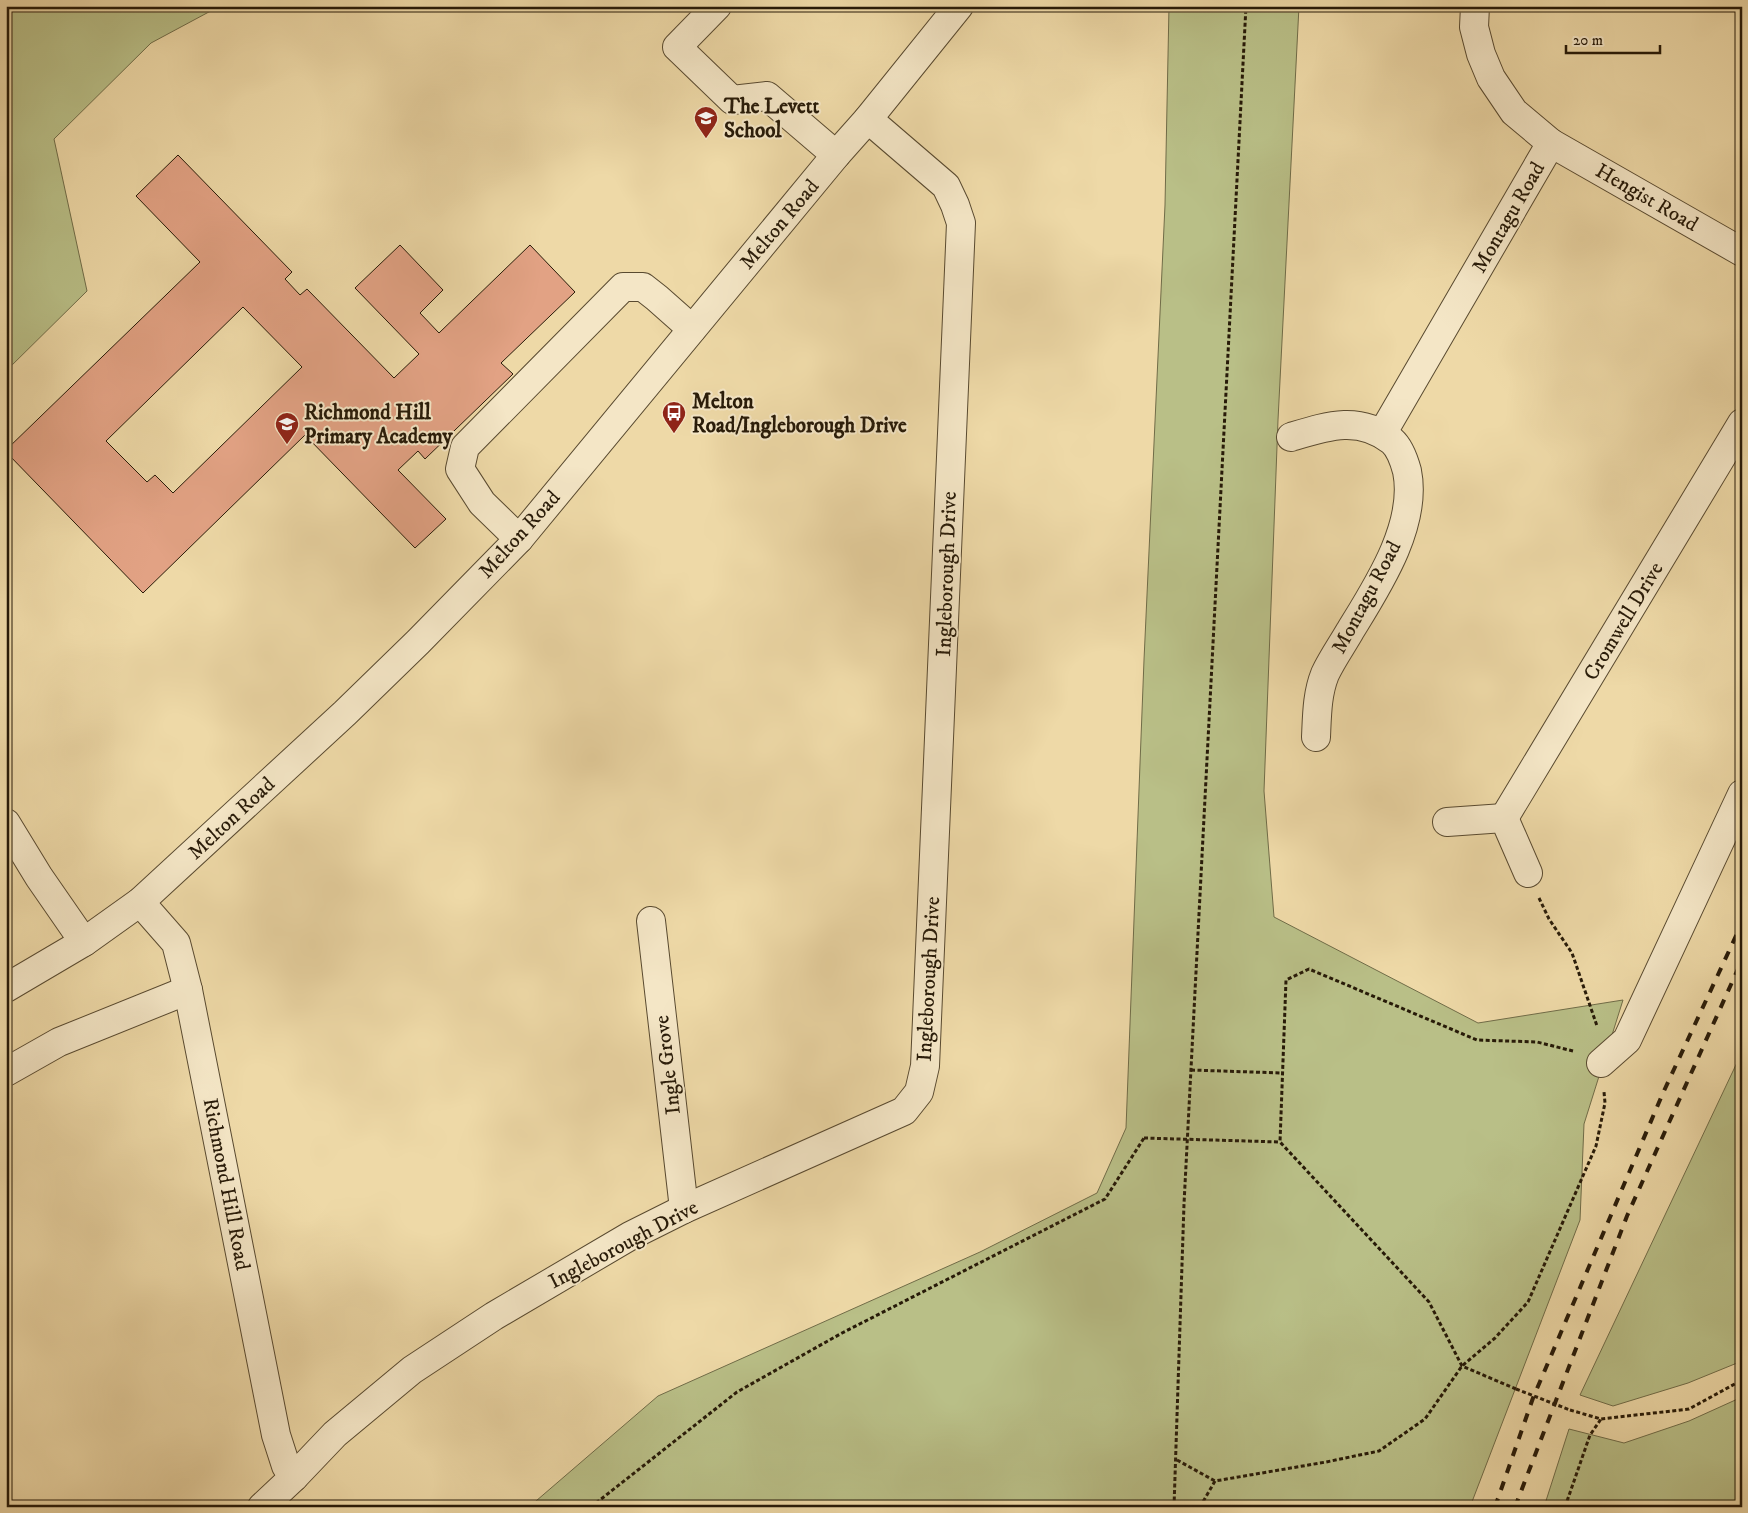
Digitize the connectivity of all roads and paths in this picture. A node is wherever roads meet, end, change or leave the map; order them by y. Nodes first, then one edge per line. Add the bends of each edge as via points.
1 (717, 6) edge
2 (959, 6) edge
3 (1246, 6) edge
4 (1475, 6) edge
5 (868, 118) junction
6 (1551, 143) junction
7 (836, 155) junction
8 (1742, 252) edge
9 (692, 329) junction
10 (1742, 423) edge
11 (1382, 434) junction
12 (1291, 437) dead end
13 (519, 539) junction
14 (1316, 737) dead end
15 (1742, 794) edge
16 (1504, 818) junction
17 (1447, 822) dead end
18 (6, 823) edge
19 (1528, 872) joint
20 (140, 902) junction
21 (651, 921) dead end
22 (84, 942) junction
23 (6, 988) edge
24 (188, 990) junction
25 (1601, 1060) junction
26 (1191, 1070) junction
27 (6, 1072) edge
28 (1282, 1073) junction
29 (1280, 1142) junction
30 (684, 1209) junction
31 (1462, 1366) junction
32 (1742, 1380) edge
33 (1601, 1419) junction
34 (1176, 1460) junction
35 (294, 1477) junction
36 (1214, 1481) junction
37 (262, 1507) edge
38 (591, 1507) edge
39 (1174, 1507) edge
40 (1200, 1507) edge
41 (1565, 1507) edge

1 - 7 street via 677,47 732,100 767,96
2 - 5 street, Melton Road
3 - 26 path
4 - 6 street, Montagu Road via 1474,27 1491,78 1514,112
5 - 7 street, Melton Road
5 - 30 street, Ingleborough Drive via 946,186 961,223 925,1066 919,1092 904,1112
6 - 8 street, Hengist Road
6 - 11 street, Montagu Road
7 - 9 street, Melton Road
9 - 13 street, Melton Road
9 - 13 street via 643,287 623,287 465,447 460,469 482,503
10 - 16 street, Cromwell Drive
11 - 12 street, Montagu Road via 1348,424
11 - 14 street, Montagu Road via 1395,444 1404,460 1409,480 1405,519 1393,553 1372,595 1325,674 1318,699
13 - 20 street, Melton Road via 345,714
15 - 25 street via 1627,1040
16 - 17 street
16 - 19 street
18 - 22 street
19 - 25 path via 1549,919 1572,953 1597,1024
20 - 22 street, Melton Road
20 - 24 street, Richmond Hill Road via 176,944
21 - 30 street, Ingle Grove
22 - 23 street, Melton Road
24 - 27 street via 59,1042
24 - 35 street, Richmond Hill Road via 276,1435 286,1466
25 - 28 path via 1537,1042 1477,1040 1309,969 1286,980
25 - 31 path via 1605,1102 1596,1146 1528,1302 1495,1338
26 - 28 path
26 - 34 path
28 - 29 path
29 - 31 path via 1429,1302
29 - 38 path, bridge via 1144,1138 1105,1199 842,1332 737,1392
30 - 35 street, Ingleborough Drive via 563,1274 412,1370 334,1434
31 - 33 path, bridge via 1570,1410
31 - 36 path via 1424,1419 1379,1451
32 - 33 path via 1689,1409
33 - 41 path via 1590,1435
34 - 36 path
34 - 39 path
35 - 37 street, Ingleborough Drive
36 - 40 path

